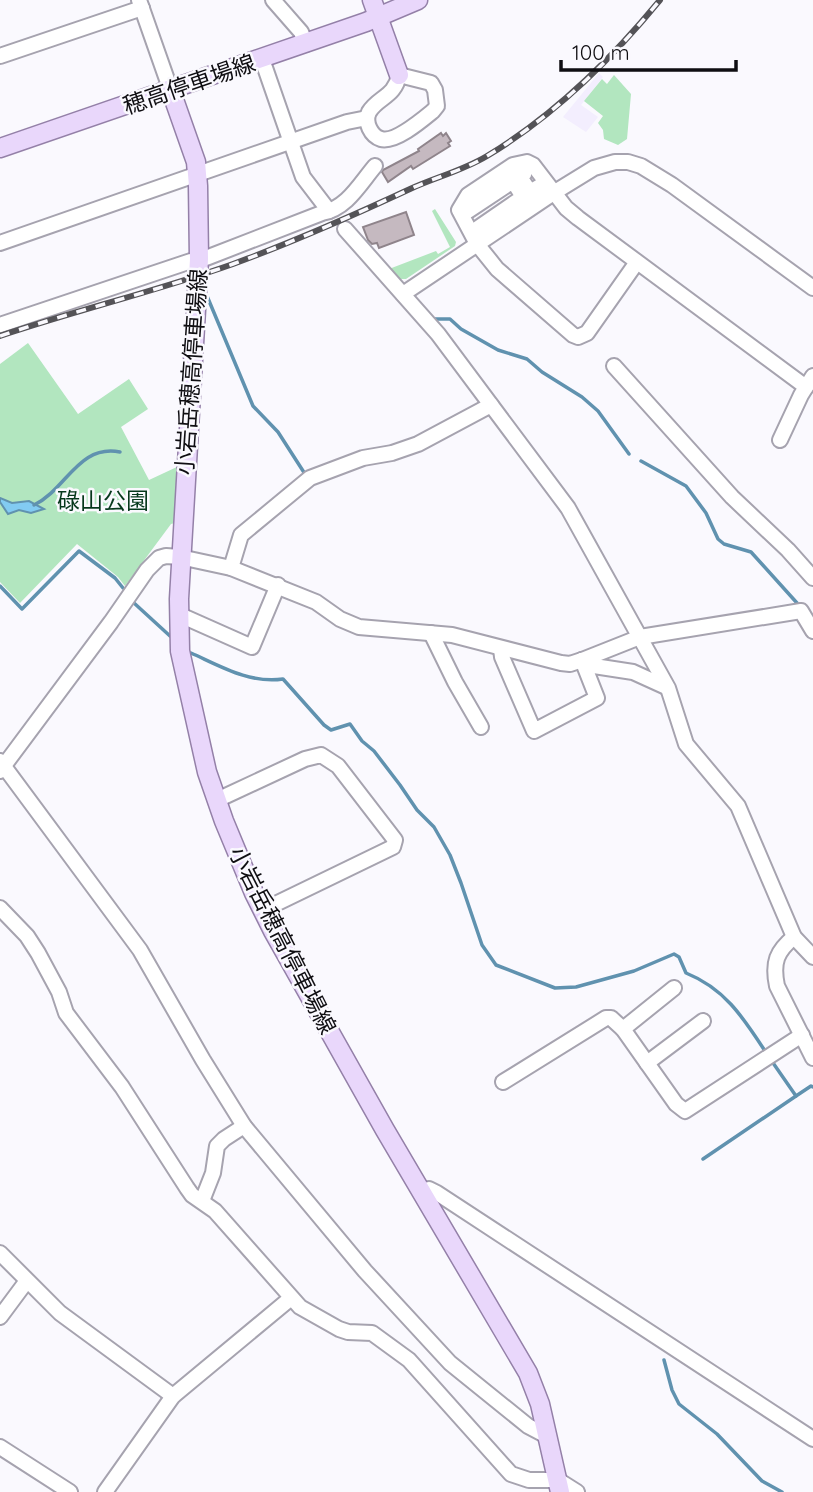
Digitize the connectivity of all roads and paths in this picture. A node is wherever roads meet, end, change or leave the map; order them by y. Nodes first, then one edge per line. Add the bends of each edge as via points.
1 (273, 0) edge
2 (372, 0) edge
3 (418, 0) edge
4 (140, 4) edge
5 (378, 18) junction
6 (306, 44) junction
7 (0, 56) edge
8 (262, 59) junction
9 (399, 75) junction
10 (171, 91) junction
11 (367, 118) junction
12 (292, 141) junction
13 (0, 148) edge
14 (374, 166) dead end
15 (197, 175) junction
16 (555, 192) junction
17 (329, 211) junction
18 (345, 229) dead end
19 (478, 237) junction
20 (0, 243) edge
21 (637, 262) junction
22 (813, 288) edge
23 (403, 294) junction
24 (0, 325) edge
25 (614, 366) dead end
26 (809, 381) edge
27 (491, 405) junction
28 (780, 440) dead end
29 (180, 556) junction
30 (231, 568) junction
31 (813, 578) edge
32 (278, 585) junction
33 (807, 609) edge
34 (180, 615) junction
35 (431, 632) junction
36 (813, 632) edge
37 (640, 638) junction
38 (502, 649) junction
39 (582, 660) junction
40 (667, 688) junction
41 (481, 727) dead end
42 (1, 766) edge
43 (217, 800) junction
44 (263, 910) junction
45 (3, 918) edge
46 (794, 937) junction
47 (813, 957) edge
48 (674, 988) dead end
49 (703, 1021) dead end
50 (623, 1029) junction
51 (802, 1035) junction
52 (813, 1058) edge
53 (647, 1063) junction
54 (503, 1082) dead end
55 (244, 1126) junction
56 (421, 1191) junction
57 (202, 1201) junction
58 (0, 1253) edge
59 (26, 1282) junction
60 (291, 1298) junction
61 (0, 1317) edge
62 (173, 1396) junction
63 (547, 1436) junction
64 (813, 1439) edge
65 (0, 1447) edge
66 (559, 1486) edge
67 (69, 1492) edge
68 (105, 1492) edge
69 (577, 1492) edge

1 - 6 street
2 - 5 main road
3 - 5 main road, 穂高停車場線
4 - 7 street
4 - 10 street
5 - 6 main road, 穂高停車場線
5 - 9 main road
6 - 8 main road, 穂高停車場線
8 - 10 main road, 穂高停車場線
8 - 12 street
9 - 11 street via 398,84
9 - 11 street via 431,83 438,106 395,138 385,140 373,134
10 - 13 main road, 穂高停車場線
10 - 15 main road, 小岩岳穂高停車場線
11 - 12 street
12 - 15 street
12 - 17 street via 303,177
14 - 17 street via 342,205
15 - 20 street
15 - 29 main road, 小岩岳穂高停車場線 via 199,259
16 - 19 street
16 - 19 street via 533,165 513,165 468,195 459,210
16 - 21 street via 566,208
16 - 22 street via 604,164 641,166
17 - 24 street
18 - 23 street
19 - 19 street via 540,194 540,186 530,192 520,177 522,170 517,170 471,201 468,211 513,181 523,198 478,229
19 - 21 street via 497,269 579,337
19 - 23 street
21 - 26 street
23 - 27 street
25 - 31 street via 732,497
26 - 28 street
27 - 30 street via 418,444 310,478 241,535
27 - 37 street via 568,508
29 - 30 street
29 - 34 main road, 小岩岳穂高停車場線
29 - 42 street via 159,558 147,570
30 - 32 street
32 - 34 street via 252,647
32 - 35 street via 359,627
33 - 36 street
33 - 37 street
34 - 43 main road, 小岩岳穂高停車場線 via 180,650
35 - 38 street
35 - 41 street
37 - 39 street
37 - 40 street
38 - 39 street via 561,663
38 - 39 street via 534,731 597,698
39 - 40 street via 633,672
40 - 46 street via 687,744 738,806
42 - 55 street via 140,950
43 - 44 main road, 小岩岳穂高停車場線
43 - 44 street via 321,755 338,766 394,840 393,847
44 - 56 main road, 小岩岳穂高停車場線
45 - 57 street via 27,936 71,1021 122,1087 187,1188
46 - 47 street
46 - 51 street via 780,948 774,972
48 - 50 street
49 - 53 street
50 - 53 street
50 - 54 street via 606,1018
51 - 52 street
51 - 53 street via 685,1111
55 - 57 street via 217,1146 214,1173
55 - 63 street via 450,1363
56 - 63 main road, 小岩岳穂高停車場線 via 528,1373
56 - 64 street via 437,1194
57 - 60 street
58 - 59 street
59 - 61 street
59 - 62 street via 60,1313
60 - 62 street
60 - 66 street via 339,1329 372,1333 409,1360 511,1474
62 - 68 street
63 - 66 main road, 小岩岳穂高停車場線
65 - 67 street
66 - 69 street

